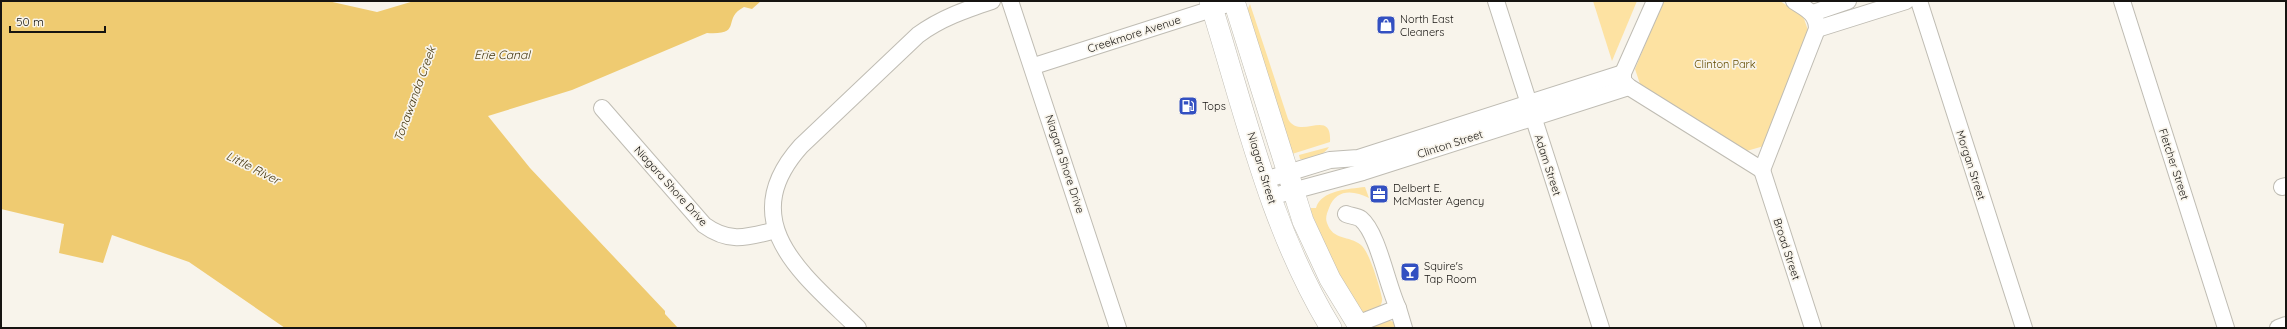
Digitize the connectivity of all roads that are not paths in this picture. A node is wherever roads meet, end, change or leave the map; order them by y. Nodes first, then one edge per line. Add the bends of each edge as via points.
1 (992, 1) edge
2 (1010, 1) edge
3 (1496, 1) edge
4 (1655, 1) edge
5 (1794, 1) edge
6 (1848, 1) edge
7 (1906, 1) edge
8 (1919, 1) edge
9 (2122, 1) edge
10 (1234, 2) edge
11 (1211, 5) edge
12 (1813, 13) junction
13 (1817, 29) junction
14 (1034, 66) junction
15 (1626, 80) junction
16 (602, 108) dead end
17 (1530, 111) junction
18 (1762, 170) junction
19 (1291, 181) junction
20 (1268, 188) junction
21 (1346, 214) dead end
22 (776, 230) junction
23 (1398, 308) junction
24 (1359, 326) edge
25 (2286, 326) edge
26 (858, 328) edge
27 (1118, 328) edge
28 (1331, 328) edge
29 (1404, 328) edge
30 (1600, 328) edge
31 (1812, 328) edge
32 (2024, 328) edge
33 (2226, 328) edge
34 (2278, 328) edge

1 - 22 street via 953,14 918,35 801,146 786,166 777,188 773,211
2 - 14 street, Niagara Shore Drive
3 - 17 street, Adam Street
4 - 15 street
5 - 12 street
6 - 12 street
7 - 13 street
8 - 32 street, Morgan Street
9 - 33 street, Fletcher Street
10 - 11 street, Creekmore Avenue
10 - 19 main road
11 - 14 street, Creekmore Avenue
11 - 20 main road, Niagara Street
12 - 13 street via 1817,20
13 - 18 street
14 - 27 street, Niagara Shore Drive
15 - 17 street, Clinton Street
15 - 18 street
16 - 22 street, Niagara Shore Drive via 704,225 727,238 743,238
17 - 19 street, Clinton Street via 1363,172
17 - 30 street, Adam Street
18 - 31 street, Broad Street
19 - 20 street, Clinton Street
19 - 24 main road via 1315,249
20 - 28 main road, Niagara Street via 1295,262
21 - 23 street via 1360,219 1371,232
22 - 26 street via 796,267
23 - 24 street
23 - 29 street
25 - 34 street

